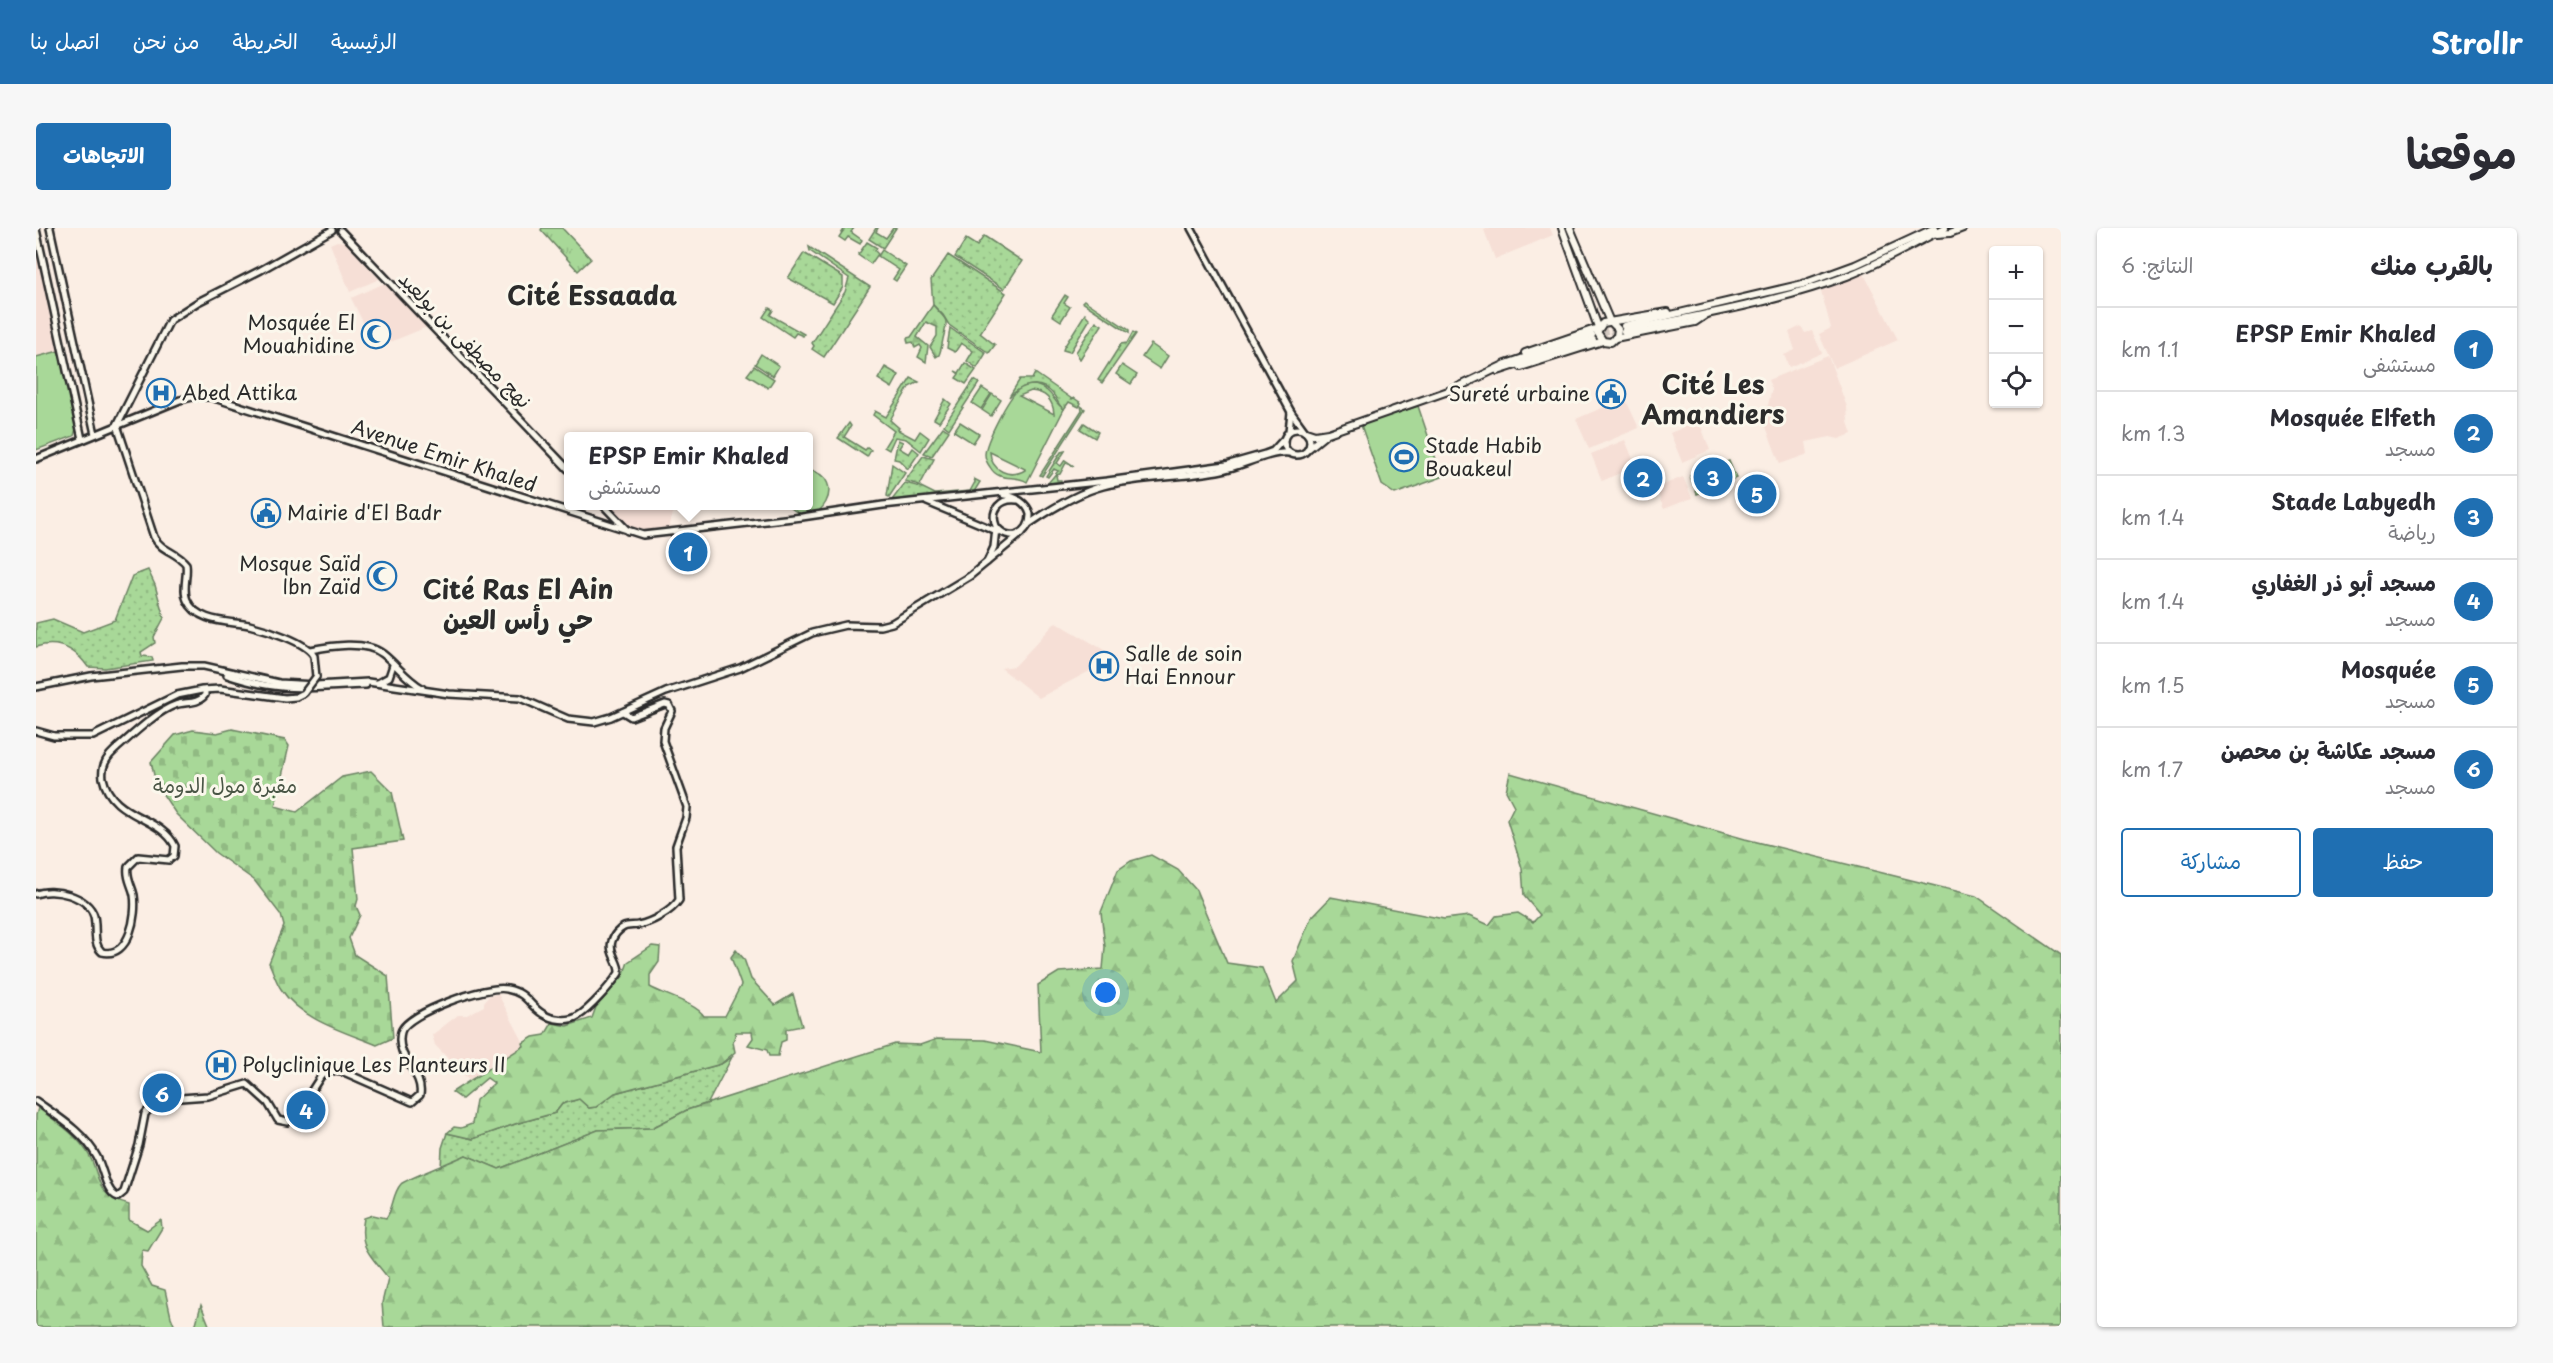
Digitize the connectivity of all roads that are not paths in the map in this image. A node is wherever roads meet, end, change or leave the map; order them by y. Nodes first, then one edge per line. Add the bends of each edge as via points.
1 (50, 228) edge
2 (1191, 228) edge
3 (1563, 228) edge
4 (1570, 228) edge
5 (1928, 228) edge
6 (1945, 228) edge
7 (1952, 228) edge
8 (1963, 228) edge
9 (36, 229) edge
10 (332, 229) edge
11 (341, 230) edge
12 (1936, 231) edge
13 (1918, 236) junction
14 (38, 250) edge
15 (61, 277) junction
16 (47, 279) junction
17 (63, 285) junction
18 (49, 287) junction
19 (1708, 310) junction
20 (1594, 315) junction
21 (1609, 320) junction
22 (1623, 326) junction
23 (1598, 327) junction
24 (1591, 335) junction
25 (1616, 338) junction
26 (1603, 341) junction
27 (1509, 365) junction
28 (1292, 412) junction
29 (117, 425) junction
30 (1289, 431) junction
31 (1305, 431) junction
32 (1328, 433) junction
33 (95, 434) junction
34 (82, 439) junction
35 (1283, 440) junction
36 (1309, 448) junction
37 (1289, 453) junction
38 (36, 459) edge
39 (564, 465) edge
40 (1020, 492) junction
41 (995, 494) junction
42 (1009, 495) junction
43 (1017, 500) junction
44 (926, 502) junction
45 (1000, 503) junction
46 (608, 510) edge
47 (1029, 524) junction
48 (988, 529) junction
49 (998, 530) junction
50 (630, 532) junction
51 (1022, 533) junction
52 (995, 542) junction
53 (982, 568) junction
54 (310, 650) junction
55 (393, 665) junction
56 (377, 683) junction
57 (36, 687) edge
58 (205, 690) junction
59 (426, 690) junction
60 (623, 712) junction
61 (36, 731) edge
62 (36, 894) edge
63 (36, 1101) edge

1 - 15 main road
2 - 28 main road
3 - 20 highway
4 - 21 highway
5 - 13 highway
6 - 12 highway
7 - 12 highway
8 - 12 highway via 1950,233
9 - 14 main road
10 - 11 main road via 336,233
10 - 29 main road via 170,320
11 - 39 main road, نهج مصطفى بن بولعيد
12 - 13 highway
12 - 19 highway via 1848,276 1775,299
13 - 19 highway via 1816,279
14 - 16 main road
15 - 16 main road
15 - 17 main road
16 - 18 main road
17 - 18 main road
17 - 33 main road
18 - 34 main road
19 - 22 highway
19 - 22 highway via 1698,306
19 - 25 highway via 1695,322
20 - 23 highway
20 - 24 highway
21 - 22 highway
21 - 23 highway
21 - 25 highway via 1617,329
23 - 24 highway
23 - 26 highway via 1598,336
24 - 27 highway
24 - 27 highway via 1524,353
25 - 26 highway
26 - 27 highway via 1529,366
27 - 32 highway via 1454,389
28 - 30 main road
28 - 31 main road
29 - 33 main road, Avenue Emir Khaled
29 - 50 main road, Avenue Emir Khaled via 180,400 211,397
29 - 54 main road via 154,537 160,546 186,564 185,594 190,605 210,618 250,625
30 - 31 main road
30 - 35 main road
31 - 32 highway via 1315,435
31 - 36 main road
32 - 36 highway
33 - 34 main road, Avenue Emir Khaled
34 - 38 main road, Avenue Emir Khaled
35 - 37 main road
35 - 40 main road via 1269,453 1226,465
36 - 37 main road via 1300,455
37 - 47 main road via 1215,471 1102,487
40 - 41 main road
40 - 42 main road
41 - 42 main road
41 - 44 main road, Avenue Emir Khaled
42 - 43 main road
42 - 45 main road
43 - 45 main road
43 - 47 main road via 1029,509
44 - 48 main road
44 - 50 main road, Avenue Emir Khaled via 643,535
45 - 49 main road via 994,514
46 - 50 main road
47 - 51 main road
48 - 49 main road
48 - 52 main road
49 - 51 main road via 1012,536
49 - 52 main road
51 - 53 main road
52 - 53 main road
53 - 60 main road via 892,623 829,628 740,668 666,692
54 - 55 main road via 368,647
54 - 58 main road, bridge via 316,660 316,677 296,697
55 - 56 main road via 388,677
55 - 59 main road
56 - 57 main road via 293,690 182,666 91,676
56 - 59 main road
58 - 61 main road via 177,695 93,736 54,736
58 - 62 main road via 200,700 174,705 160,714 104,764 104,781 113,799 168,836 175,846 174,856 169,860 138,857 128,867 134,899 124,946 111,953 102,952 96,946 93,915 87,907 61,892
59 - 60 main road via 520,698 580,722 594,722
60 - 63 main road via 631,717 665,704 672,711 663,741 687,813 676,846 679,900 665,913 617,932 611,945 619,973 578,1017 560,1020 547,1016 524,995 504,988 423,1013 405,1024 400,1036 402,1054 421,1087 420,1095 412,1102 337,1071 321,1077 288,1122 278,1120 268,1103 247,1084 208,1096 163,1100 145,1114 124,1192 118,1197 111,1192 102,1167 79,1133

